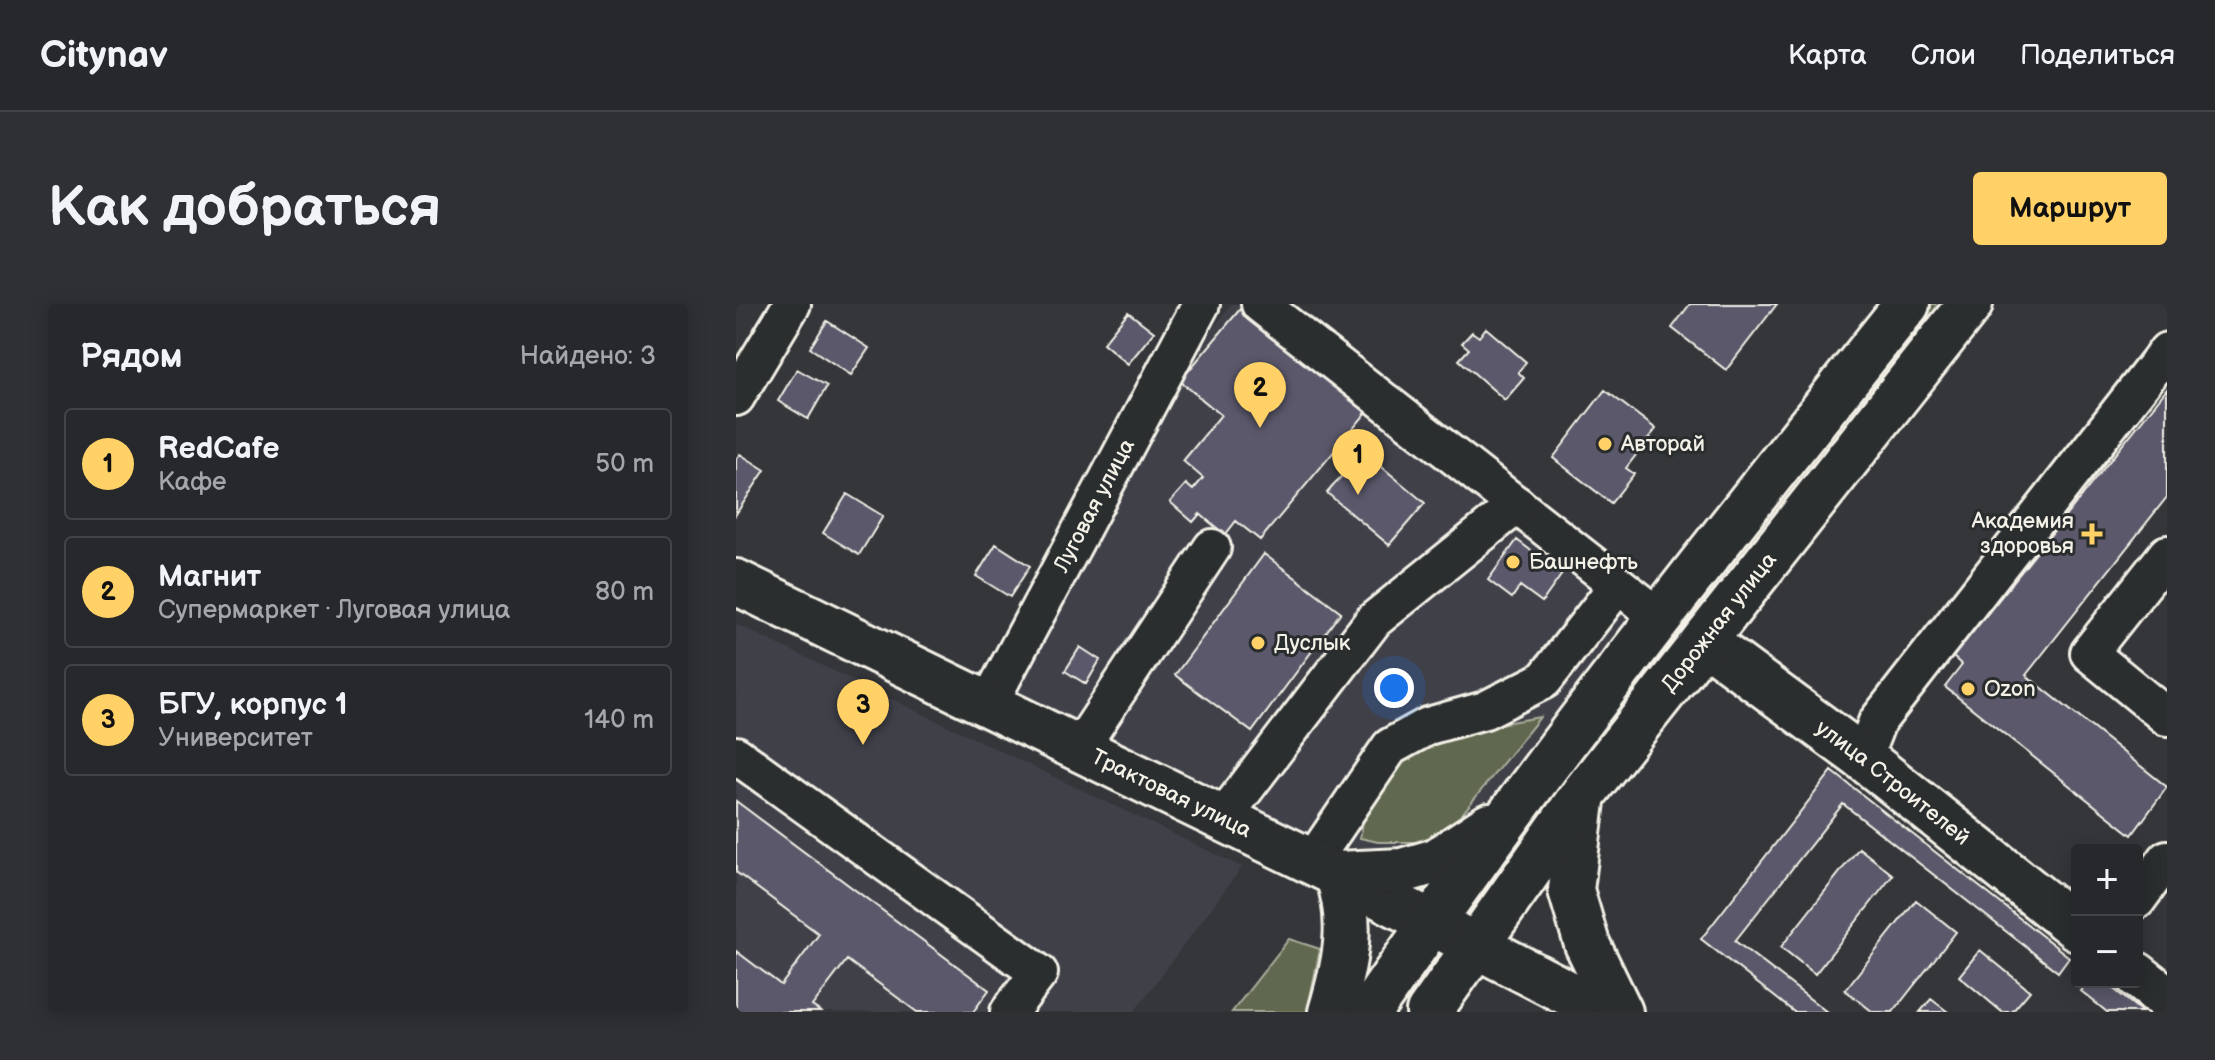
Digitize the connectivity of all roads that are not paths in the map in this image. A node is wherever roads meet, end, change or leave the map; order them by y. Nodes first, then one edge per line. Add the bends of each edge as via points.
1 (792, 304) edge
2 (1201, 304) edge
3 (1260, 304) edge
4 (1907, 304) edge
5 (1969, 304) edge
6 (2167, 351) edge
7 (736, 397) edge
8 (1517, 505) junction
9 (1212, 548) dead end
10 (2167, 554) edge
11 (736, 582) edge
12 (1618, 585) junction
13 (1658, 616) junction
14 (1704, 641) junction
15 (988, 705) junction
16 (2167, 717) edge
17 (1079, 749) junction
18 (736, 755) edge
19 (1863, 758) junction
20 (1584, 793) junction
21 (1514, 810) junction
22 (1222, 819) junction
23 (2167, 859) edge
24 (1324, 868) junction
25 (2150, 899) edge
26 (1431, 921) junction
27 (2071, 923) edge
28 (1477, 945) junction
29 (2143, 980) edge
30 (2167, 999) edge
31 (1009, 1012) edge
32 (1331, 1012) edge
33 (1369, 1012) edge
34 (1429, 1012) edge
35 (1605, 1012) edge
36 (1620, 1012) edge

1 - 7 street
2 - 15 street, Луговая улица
3 - 8 street
4 - 13 main road
5 - 14 main road, Дорожная улица
6 - 19 street via 1877,722
8 - 12 street
8 - 22 street via 1374,620
9 - 17 street
10 - 16 street via 2089,653
11 - 15 main road, Трактовая улица
12 - 13 street
12 - 24 street via 1544,680 1485,710 1428,726 1390,747
13 - 21 main road
14 - 19 main road, улица Строителей
14 - 20 main road, Дорожная улица
15 - 17 main road, Трактовая улица
17 - 22 main road, Трактовая улица
18 - 31 street via 1039,973
19 - 27 main road, улица Строителей
20 - 28 main road, Дорожная улица
20 - 36 main road via 1571,890 1587,944
21 - 24 main road via 1436,861 1402,871
21 - 26 main road
22 - 24 main road, Трактовая улица
23 - 25 street
24 - 26 main road, Трактовая улица
24 - 32 main road via 1345,896 1348,933
26 - 28 main road, Трактовая улица
26 - 33 main road
28 - 34 main road, Дорожная улица
28 - 35 main road, Трактовая улица
29 - 30 main road

